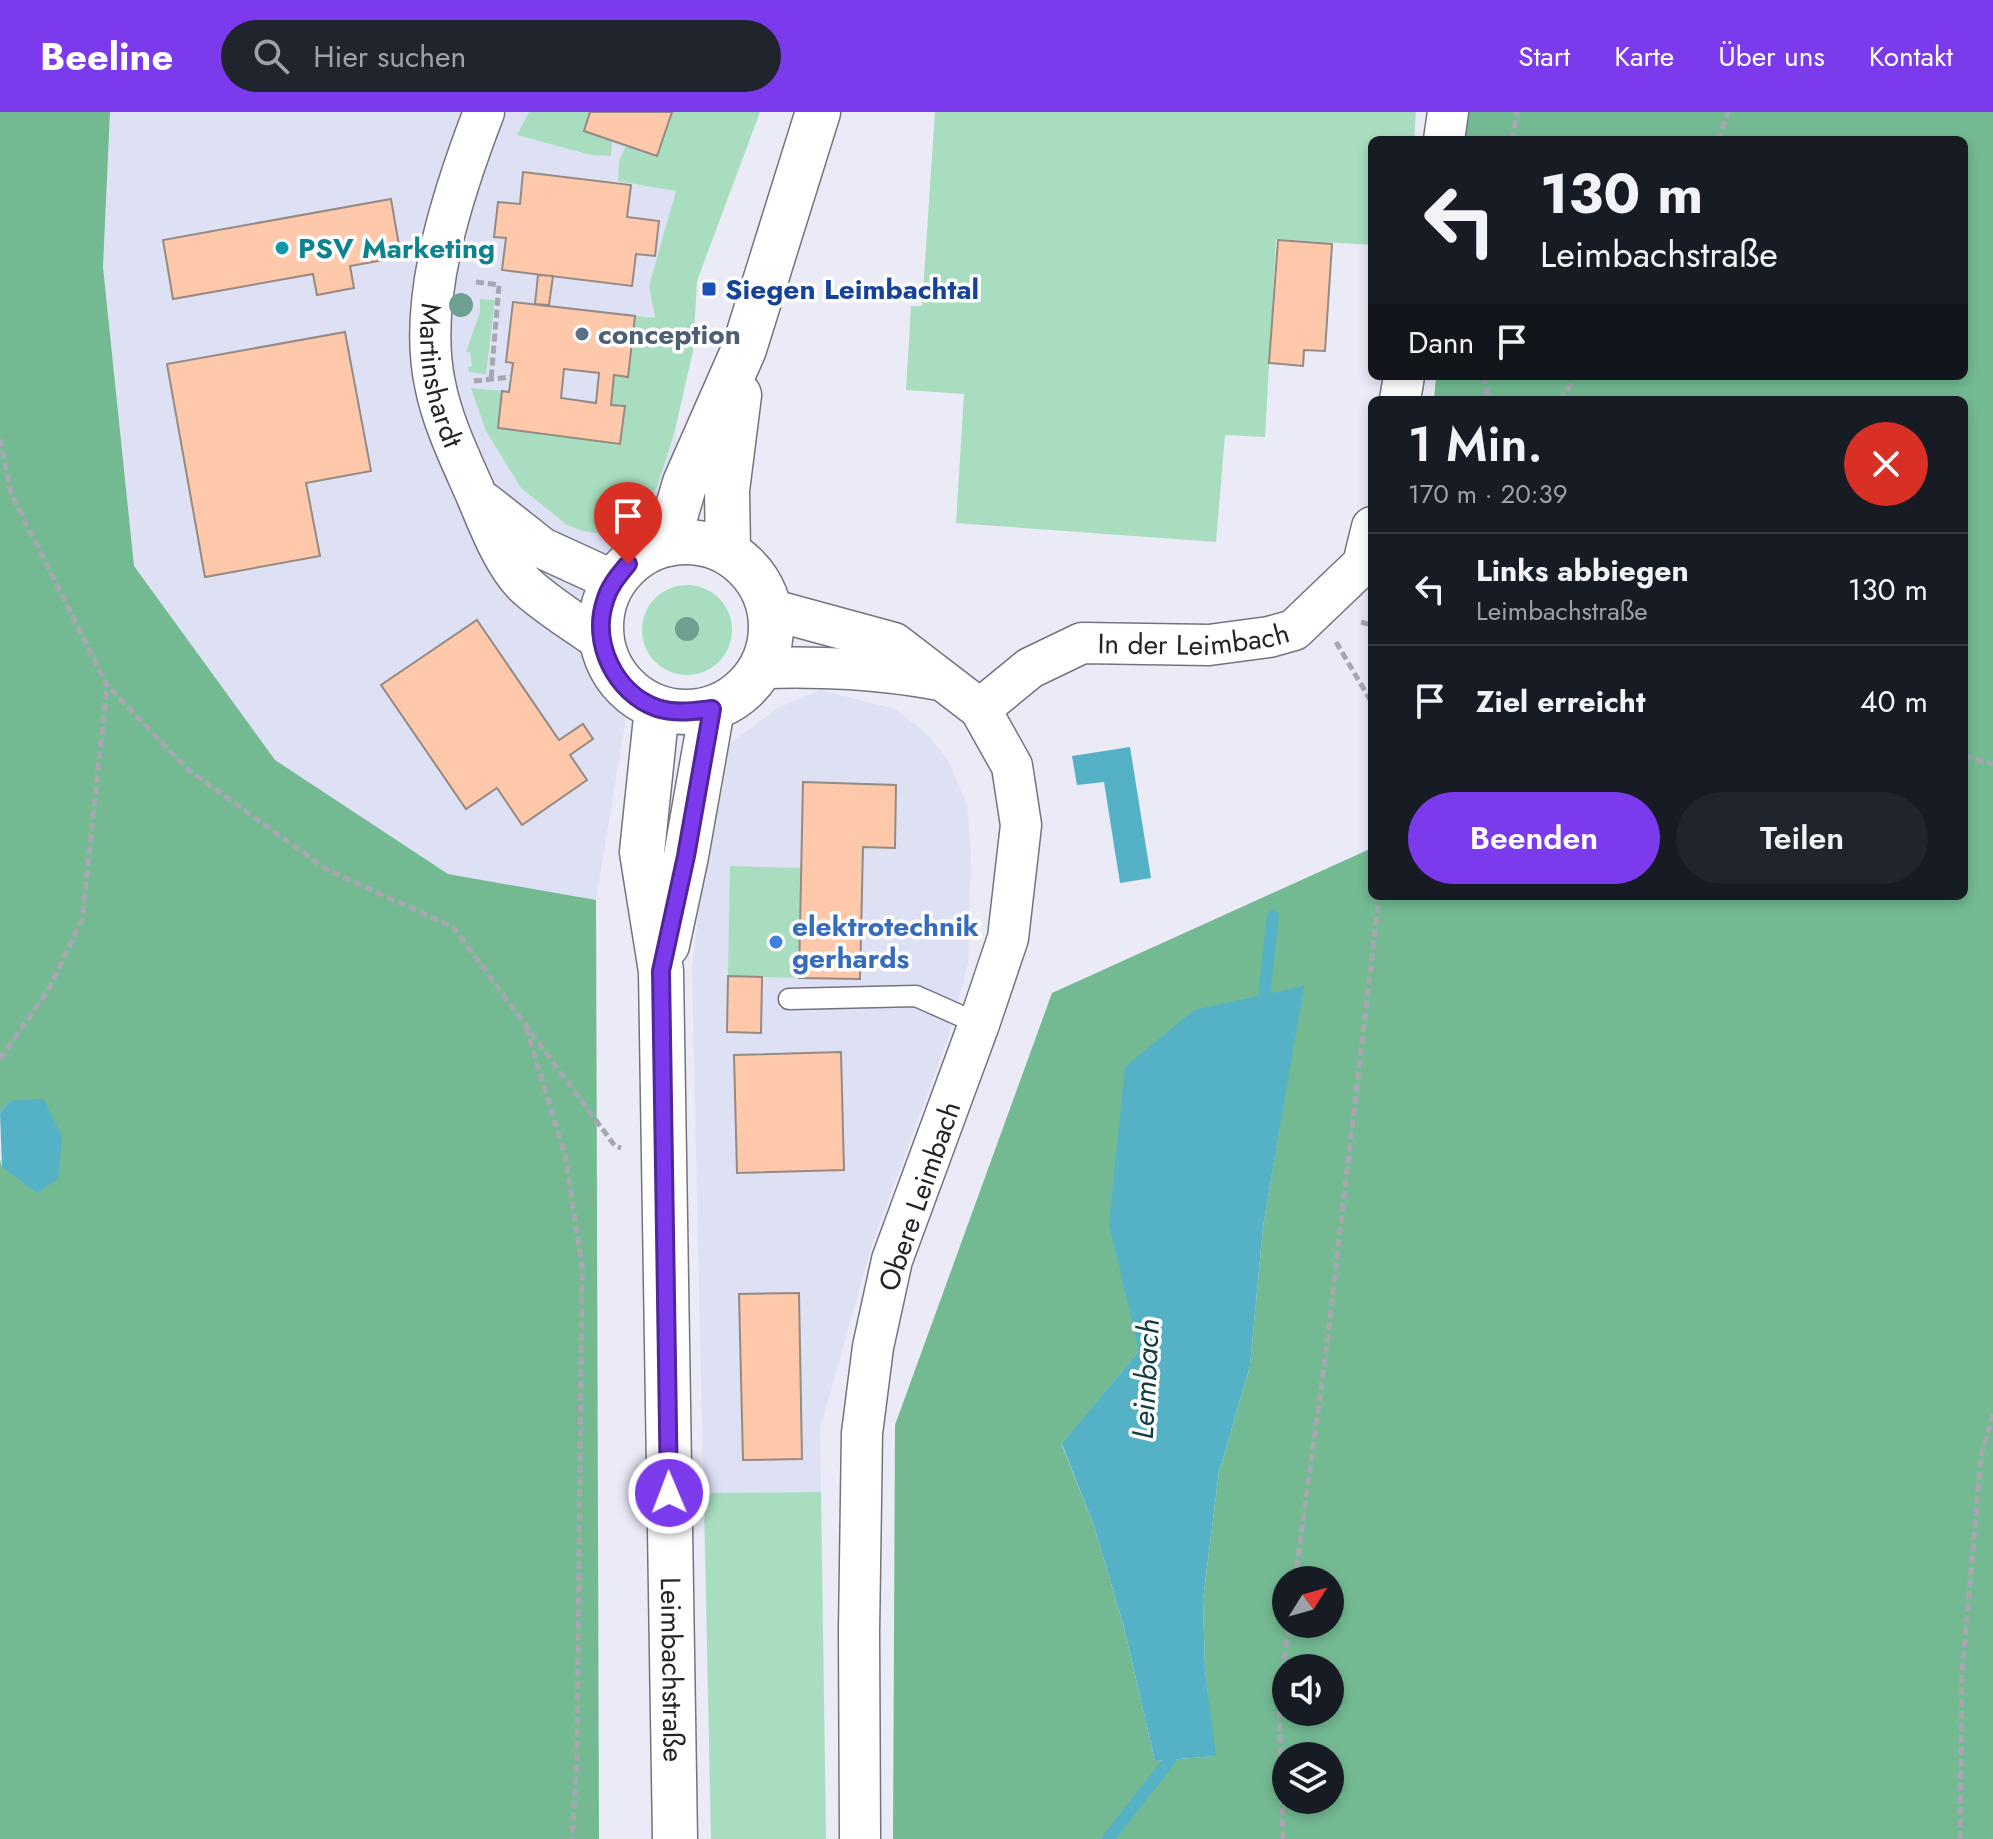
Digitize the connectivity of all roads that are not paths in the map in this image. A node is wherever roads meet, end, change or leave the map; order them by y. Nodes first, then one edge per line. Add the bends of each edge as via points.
1 (484, 112) edge
2 (818, 112) edge
3 (1448, 112) edge
4 (1445, 136) edge
5 (744, 349) junction
6 (477, 496) junction
7 (1368, 543) edge
8 (667, 544) junction
9 (728, 552) junction
10 (614, 581) junction
11 (769, 609) junction
12 (601, 641) junction
13 (761, 668) junction
14 (946, 681) junction
15 (657, 708) junction
16 (712, 709) junction
17 (980, 709) junction
18 (661, 971) junction
19 (789, 999) dead end
20 (979, 1024) junction
21 (675, 1839) edge
22 (860, 1839) edge

1 - 6 street, Martinshardt via 459,178 438,261 431,326 435,384
2 - 5 main road
3 - 4 street
5 - 8 main road via 685,483
5 - 9 main road via 727,490
6 - 10 street, Martinshardt via 542,548
6 - 12 street, Martinshardt via 497,542 523,582
7 - 17 street, In der Leimbach via 1363,564 1294,630 1209,645 1082,643 1030,668
8 - 9 main road via 698,542
8 - 10 main road via 646,551
9 - 11 main road via 755,576
10 - 12 main road via 605,600
11 - 13 main road via 771,639
11 - 14 street, Obere Leimbach via 894,643
12 - 15 main road via 611,669 630,693
13 - 14 street via 828,666
13 - 16 main road via 740,693
14 - 17 street, Obere Leimbach
15 - 16 main road via 684,713
15 - 18 main road, Leimbachstraße via 642,852
16 - 18 main road, Leimbachstraße
17 - 20 street, Obere Leimbach via 1012,766 1021,825 1008,938
18 - 21 main road, Leimbachstraße
19 - 20 lane via 916,996
20 - 22 street, Obere Leimbach via 892,1260 873,1347 862,1433

